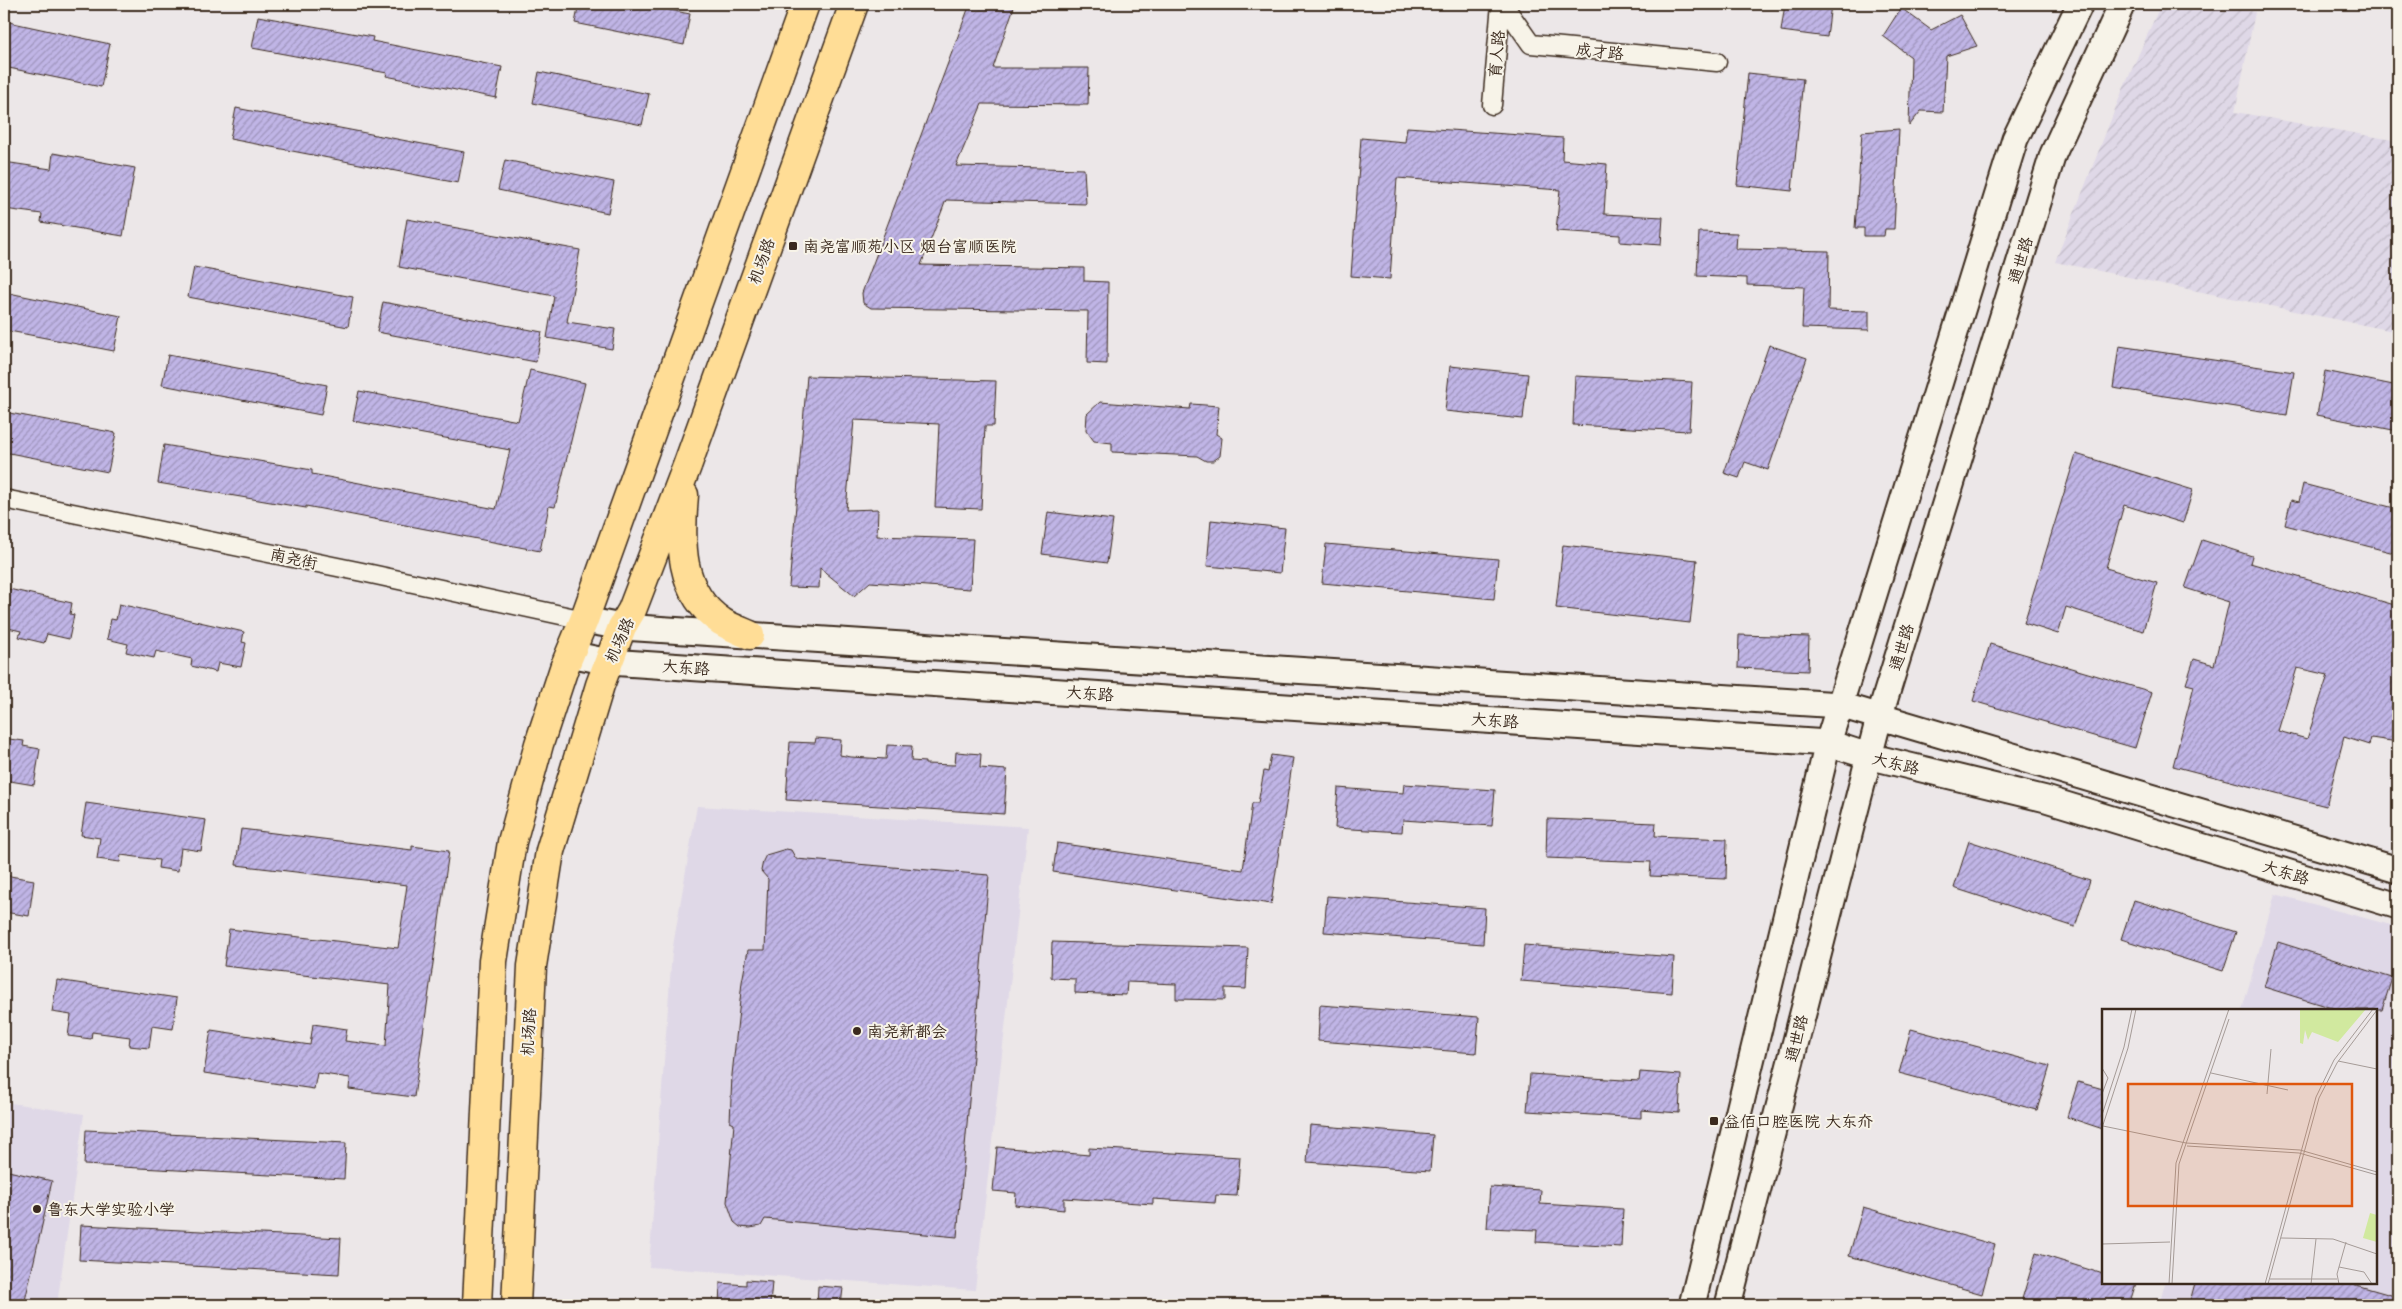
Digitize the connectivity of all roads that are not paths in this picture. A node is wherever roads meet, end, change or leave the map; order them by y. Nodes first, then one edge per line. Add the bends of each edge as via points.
1 (805, 4) edge
2 (854, 4) edge
3 (1502, 4) edge
4 (2080, 4) edge
5 (2122, 4) edge
6 (1717, 62) dead end
7 (1492, 105) dead end
8 (687, 466) junction
9 (4, 499) edge
10 (584, 620) junction
11 (622, 627) junction
12 (750, 636) junction
13 (570, 654) junction
14 (609, 662) junction
15 (1840, 705) junction
16 (1879, 718) junction
17 (1828, 743) junction
18 (1868, 756) junction
19 (2398, 870) edge
20 (2398, 906) edge
21 (477, 1305) edge
22 (516, 1305) edge
23 (1692, 1305) edge
24 (1728, 1305) edge

1 - 10 highway
2 - 8 highway, 机场路
3 - 6 street, 成才路 via 1531,44
3 - 7 street, 育人路
4 - 15 street via 2015,139
5 - 16 street, 通世路 via 2053,154
8 - 11 highway, 机场路 via 632,610
8 - 12 highway via 682,520 686,577 700,602 721,621
9 - 10 street, 南尧街
10 - 11 street, 大东路
10 - 13 highway
11 - 12 street, 大东路
11 - 14 highway, 机场路
12 - 15 street, 大东路
13 - 14 street, 大东路
13 - 21 highway via 539,744 512,842 493,961
14 - 17 street, 大东路
14 - 22 highway, 机场路 via 550,851 532,966
15 - 16 street, 大东路
15 - 17 street
16 - 18 street, 通世路
16 - 19 street, 大东路
17 - 18 street, 大东路
17 - 23 street
18 - 20 street, 大东路 via 2046,799
18 - 24 street, 通世路

